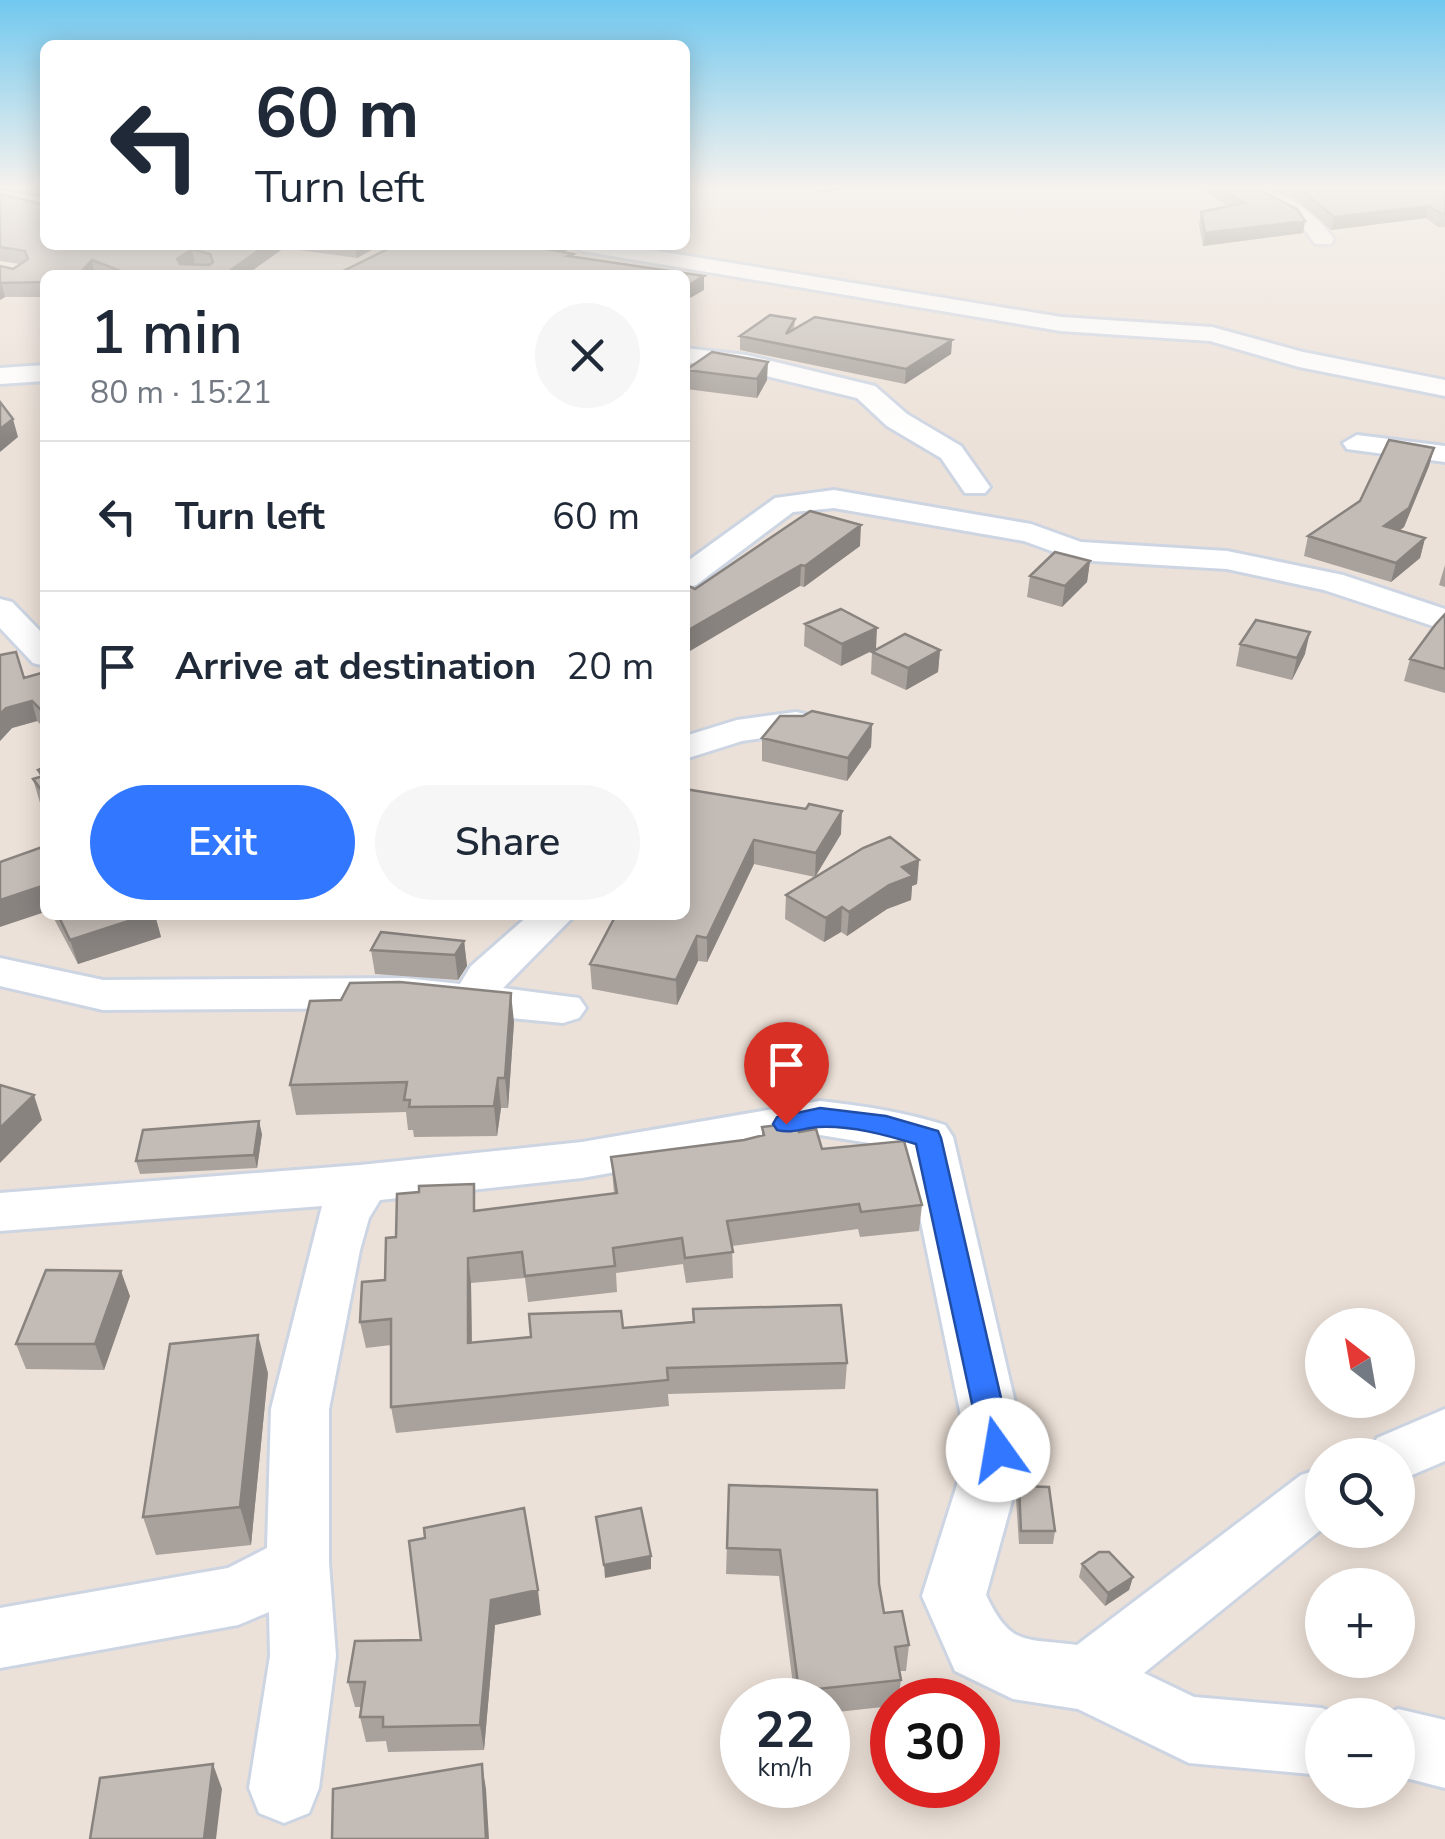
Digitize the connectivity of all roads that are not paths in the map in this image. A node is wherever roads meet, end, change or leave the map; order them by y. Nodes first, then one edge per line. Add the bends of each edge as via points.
1 (755, 274) edge
2 (690, 356) edge
3 (40, 372) edge
4 (0, 376) edge
5 (1445, 388) edge
6 (1357, 443) dead end
7 (1445, 454) edge
8 (975, 487) dead end
9 (690, 574) edge
10 (0, 609) edge
11 (1445, 620) edge
12 (40, 651) edge
13 (796, 723) edge
14 (690, 746) edge
15 (549, 920) edge
16 (0, 972) edge
17 (474, 1000) junction
18 (562, 1008) dead end
19 (360, 1184) junction
20 (0, 1212) edge
21 (1445, 1434) edge
22 (1415, 1448) edge
23 (1305, 1507) edge
24 (298, 1563) junction
25 (0, 1638) edge
26 (1086, 1678) junction
27 (1305, 1740) edge
28 (1415, 1747) edge
29 (1445, 1754) edge
30 (284, 1788) dead end

1 - 5 street via 1061,324 1212,334
2 - 8 street via 866,392 951,452
3 - 4 street
6 - 7 street
9 - 11 street via 784,504 834,500 1032,533 1076,551 1227,560 1332,582
10 - 12 street
13 - 14 street via 737,730
15 - 17 street via 487,976
16 - 17 street via 103,994
17 - 18 street
19 - 20 street
19 - 24 street via 334,1250 300,1409
19 - 26 street via 582,1160 820,1118 928,1138 998,1450 954,1596 978,1649 1013,1668
21 - 22 street
23 - 26 street
24 - 25 street via 238,1596
24 - 30 street via 303,1656
26 - 27 street via 1189,1730
28 - 29 street

